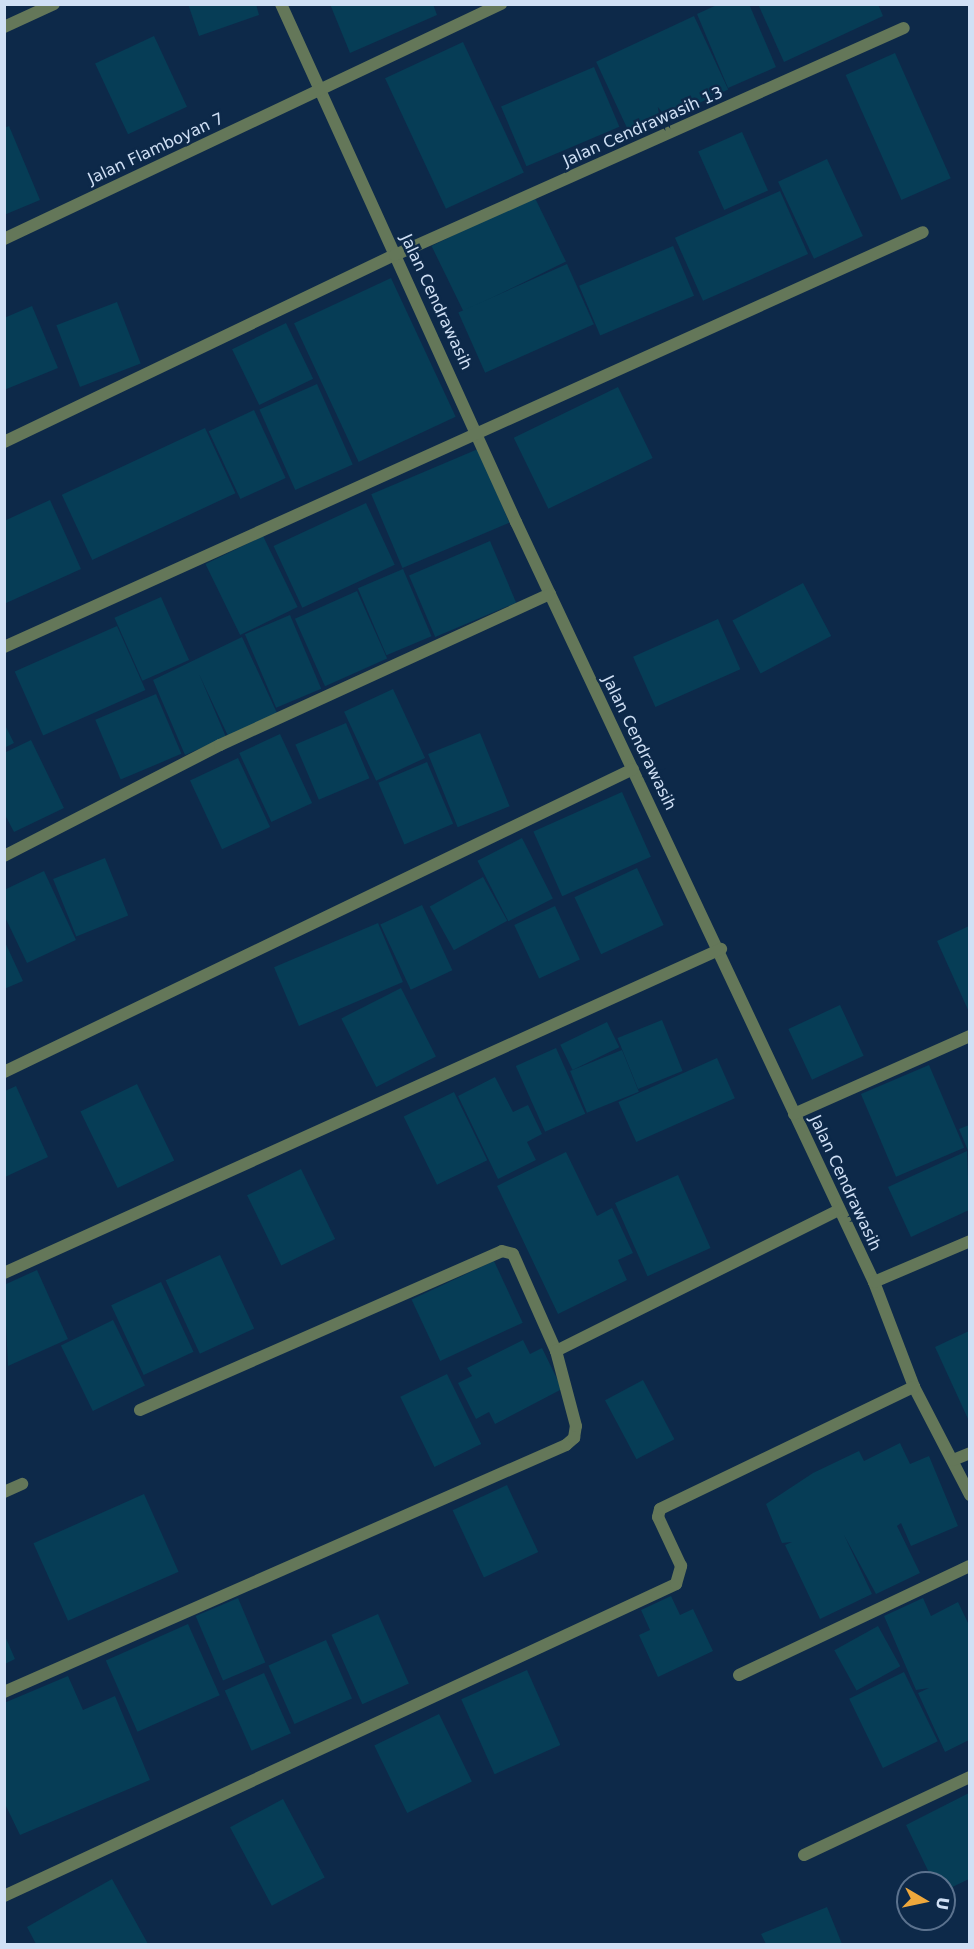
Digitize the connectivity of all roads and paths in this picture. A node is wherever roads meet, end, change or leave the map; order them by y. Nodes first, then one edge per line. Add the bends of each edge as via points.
1 (54, 4) edge
2 (281, 4) edge
3 (501, 4) edge
4 (4, 27) edge
5 (904, 28) dead end
6 (322, 90) junction
7 (923, 232) dead end
8 (4, 238) edge
9 (395, 255) junction
10 (477, 430) junction
11 (4, 442) edge
12 (550, 594) junction
13 (4, 647) edge
14 (633, 770) junction
15 (4, 856) edge
16 (721, 949) junction
17 (969, 1036) edge
18 (4, 1072) edge
19 (794, 1114) junction
20 (839, 1210) junction
21 (969, 1241) edge
22 (4, 1273) edge
23 (874, 1282) junction
24 (556, 1351) junction
25 (914, 1387) junction
26 (140, 1410) dead end
27 (969, 1453) edge
28 (953, 1460) junction
29 (22, 1485) dead end
30 (4, 1491) edge
31 (969, 1495) edge
32 (969, 1566) edge
33 (739, 1675) dead end
34 (4, 1692) edge
35 (969, 1777) edge
36 (804, 1855) dead end
37 (4, 1896) edge

1 - 4 street
2 - 6 street, Jalan Cendrawasih
3 - 6 street, Jalan Flamboyan 7
5 - 9 street, Jalan Cendrawasih 13
6 - 8 street, Jalan Flamboyan 7
6 - 9 street, Jalan Cendrawasih
7 - 10 street
9 - 10 street, Jalan Cendrawasih
9 - 11 street, Jalan Cendrawasih 13
10 - 12 street, Jalan Cendrawasih
10 - 13 street
12 - 14 street, Jalan Cendrawasih
12 - 15 street via 219,745
14 - 16 street, Jalan Cendrawasih
14 - 18 street
16 - 19 street, Jalan Cendrawasih
16 - 22 street
17 - 19 street
19 - 20 street, Jalan Cendrawasih
20 - 23 street, Jalan Cendrawasih
20 - 24 street
21 - 23 street
23 - 25 street, Jalan Cendrawasih
24 - 26 street via 513,1254 502,1251
24 - 34 street via 576,1426 574,1438 566,1445
25 - 28 street, Jalan Cendrawasih
25 - 37 street via 660,1509 658,1517 681,1566 676,1584
27 - 28 street
28 - 31 street, Jalan Cendrawasih
29 - 30 street
32 - 33 street
35 - 36 street

